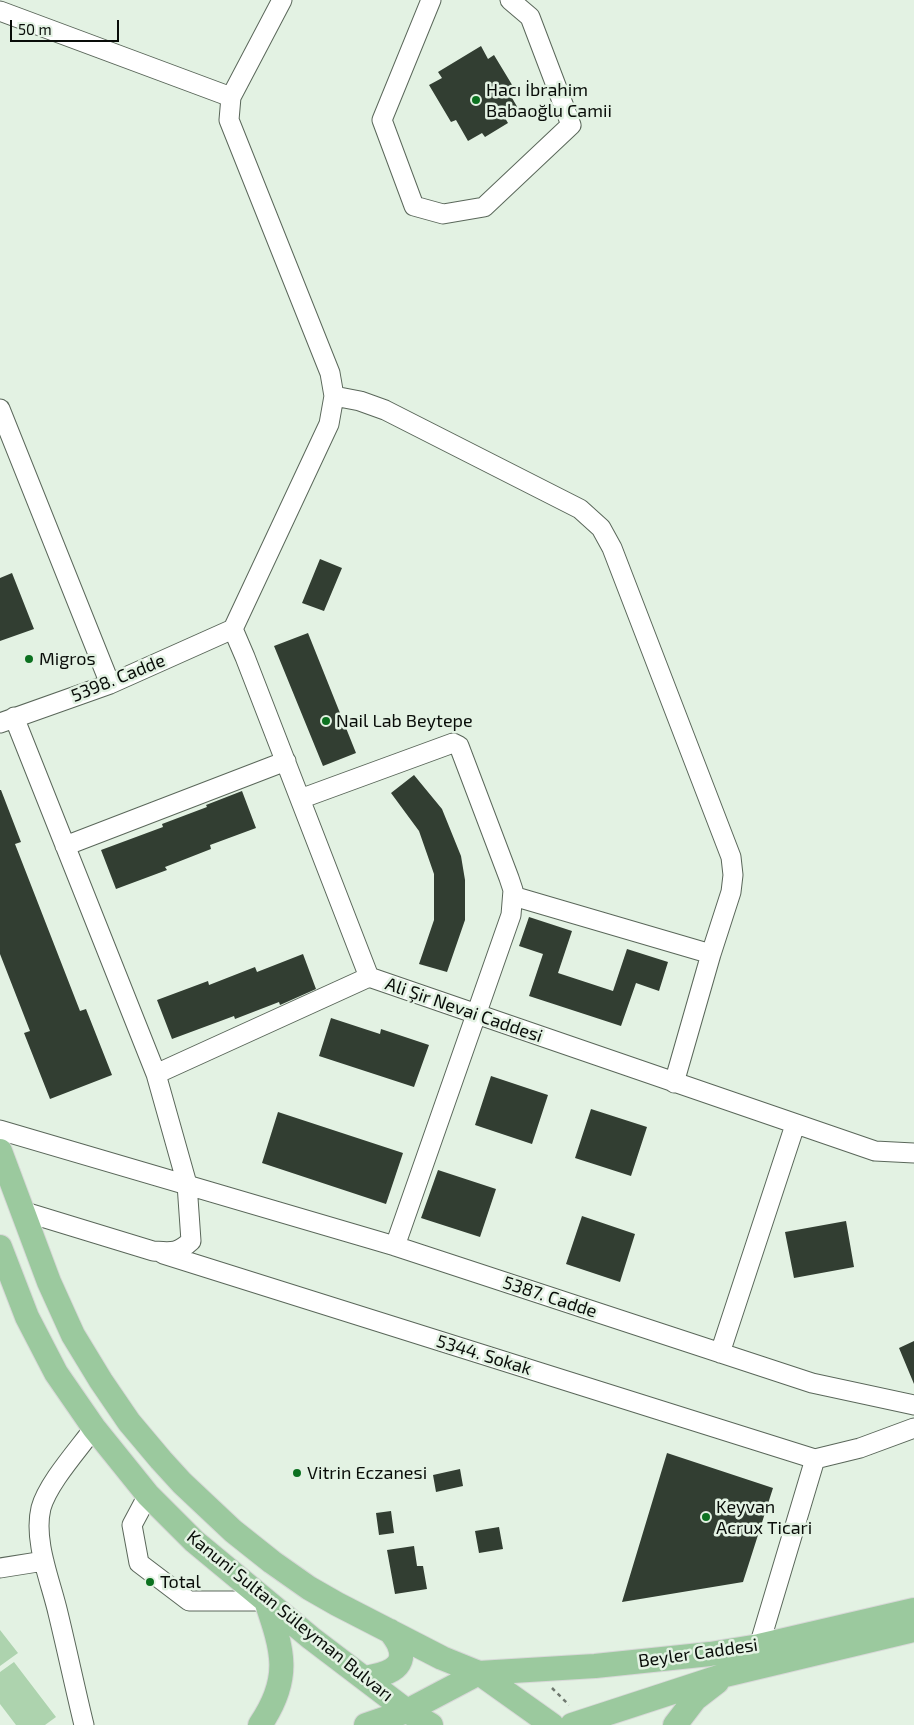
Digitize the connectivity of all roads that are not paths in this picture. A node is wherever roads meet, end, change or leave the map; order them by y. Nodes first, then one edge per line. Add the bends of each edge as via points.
1 (282, 0) edge
2 (431, 0) edge
3 (510, 0) edge
4 (0, 11) edge
5 (231, 96) junction
6 (334, 396) junction
7 (0, 409) edge
8 (233, 629) junction
9 (110, 684) junction
10 (7, 720) edge
11 (286, 761) junction
12 (300, 799) junction
13 (65, 846) junction
14 (512, 896) junction
15 (711, 954) junction
16 (369, 977) junction
17 (477, 1015) junction
18 (156, 1074) junction
19 (674, 1083) junction
20 (795, 1125) junction
21 (0, 1130) edge
22 (0, 1152) edge
23 (914, 1153) edge
24 (187, 1184) junction
25 (22, 1211) junction
26 (395, 1246) junction
27 (0, 1247) edge
28 (153, 1251) junction
29 (720, 1352) junction
30 (914, 1405) edge
31 (94, 1428) junction
32 (914, 1428) edge
33 (815, 1459) junction
34 (148, 1495) junction
35 (44, 1561) junction
36 (0, 1568) edge
37 (266, 1601) junction
38 (914, 1610) edge
39 (914, 1630) edge
40 (390, 1631) junction
41 (759, 1646) junction
42 (479, 1673) junction
43 (725, 1675) junction
44 (365, 1678) junction
45 (407, 1711) junction
46 (572, 1716) edge
47 (84, 1725) edge
48 (260, 1725) edge
49 (366, 1725) edge
50 (431, 1725) edge
51 (552, 1725) edge
52 (675, 1725) edge

1 - 5 street
2 - 3 street via 382,120 414,206 443,214 484,207 571,125 530,17
4 - 5 street
5 - 6 street via 229,120 330,373
6 - 8 street via 329,424
6 - 15 street via 384,410 580,509 601,528 612,548 731,857 731,892
7 - 9 street
8 - 9 street, 5398. Cadde
8 - 11 street, Ali Şir Nevai Caddesi
9 - 10 street, 5398. Cadde
10 - 13 street
11 - 12 street, Ali Şir Nevai Caddesi
11 - 13 street
12 - 14 street via 453,743 459,746 510,878
12 - 16 street, Ali Şir Nevai Caddesi
13 - 18 street
14 - 15 street
14 - 17 street via 511,915
15 - 19 street
16 - 17 street, Ali Şir Nevai Caddesi
16 - 18 street
17 - 19 street, Ali Şir Nevai Caddesi
17 - 26 street
18 - 24 street
19 - 20 street, Ali Şir Nevai Caddesi
20 - 23 street, Ali Şir Nevai Caddesi via 875,1151
20 - 29 street
21 - 24 street, 5387. Cadde
22 - 25 main road, Kanuni Sultan Süleyman Bulvarı
24 - 26 street, 5387. Cadde
24 - 28 street via 191,1242 170,1252
25 - 28 street, 5344. Sokak
25 - 40 main road, Kanuni Sultan Süleyman Bulvarı via 52,1291 73,1335 116,1404 161,1460 201,1502 272,1562 316,1592
26 - 29 street, 5387. Cadde
27 - 31 main road, Kanuni Sultan Süleyman Bulvarı via 41,1346
28 - 33 street, 5344. Sokak
29 - 30 street, 5387. Cadde via 812,1383
31 - 34 main road, Kanuni Sultan Süleyman Bulvarı
31 - 35 street via 50,1488 41,1508
32 - 33 street via 860,1448
33 - 41 street
34 - 37 main road, Kanuni Sultan Süleyman Bulvarı via 194,1541
34 - 37 street via 132,1525 139,1563 189,1601
35 - 36 street
35 - 47 street
37 - 44 main road, Kanuni Sultan Süleyman Bulvarı
37 - 48 main road via 278,1640 282,1675 276,1698
38 - 41 main road, Beyler Caddesi
39 - 43 main road, Beyler Caddesi
40 - 42 main road, Kanuni Sultan Süleyman Bulvarı
40 - 44 main road via 399,1645 398,1664 383,1675
41 - 42 main road, Beyler Caddesi via 595,1666
42 - 45 main road
42 - 51 main road, Kanuni Sultan Süleyman Bulvarı
43 - 46 main road, Beyler Caddesi
43 - 52 main road via 696,1699
44 - 45 main road, Kanuni Sultan Süleyman Bulvarı
45 - 49 main road
45 - 50 main road, Kanuni Sultan Süleyman Bulvarı

